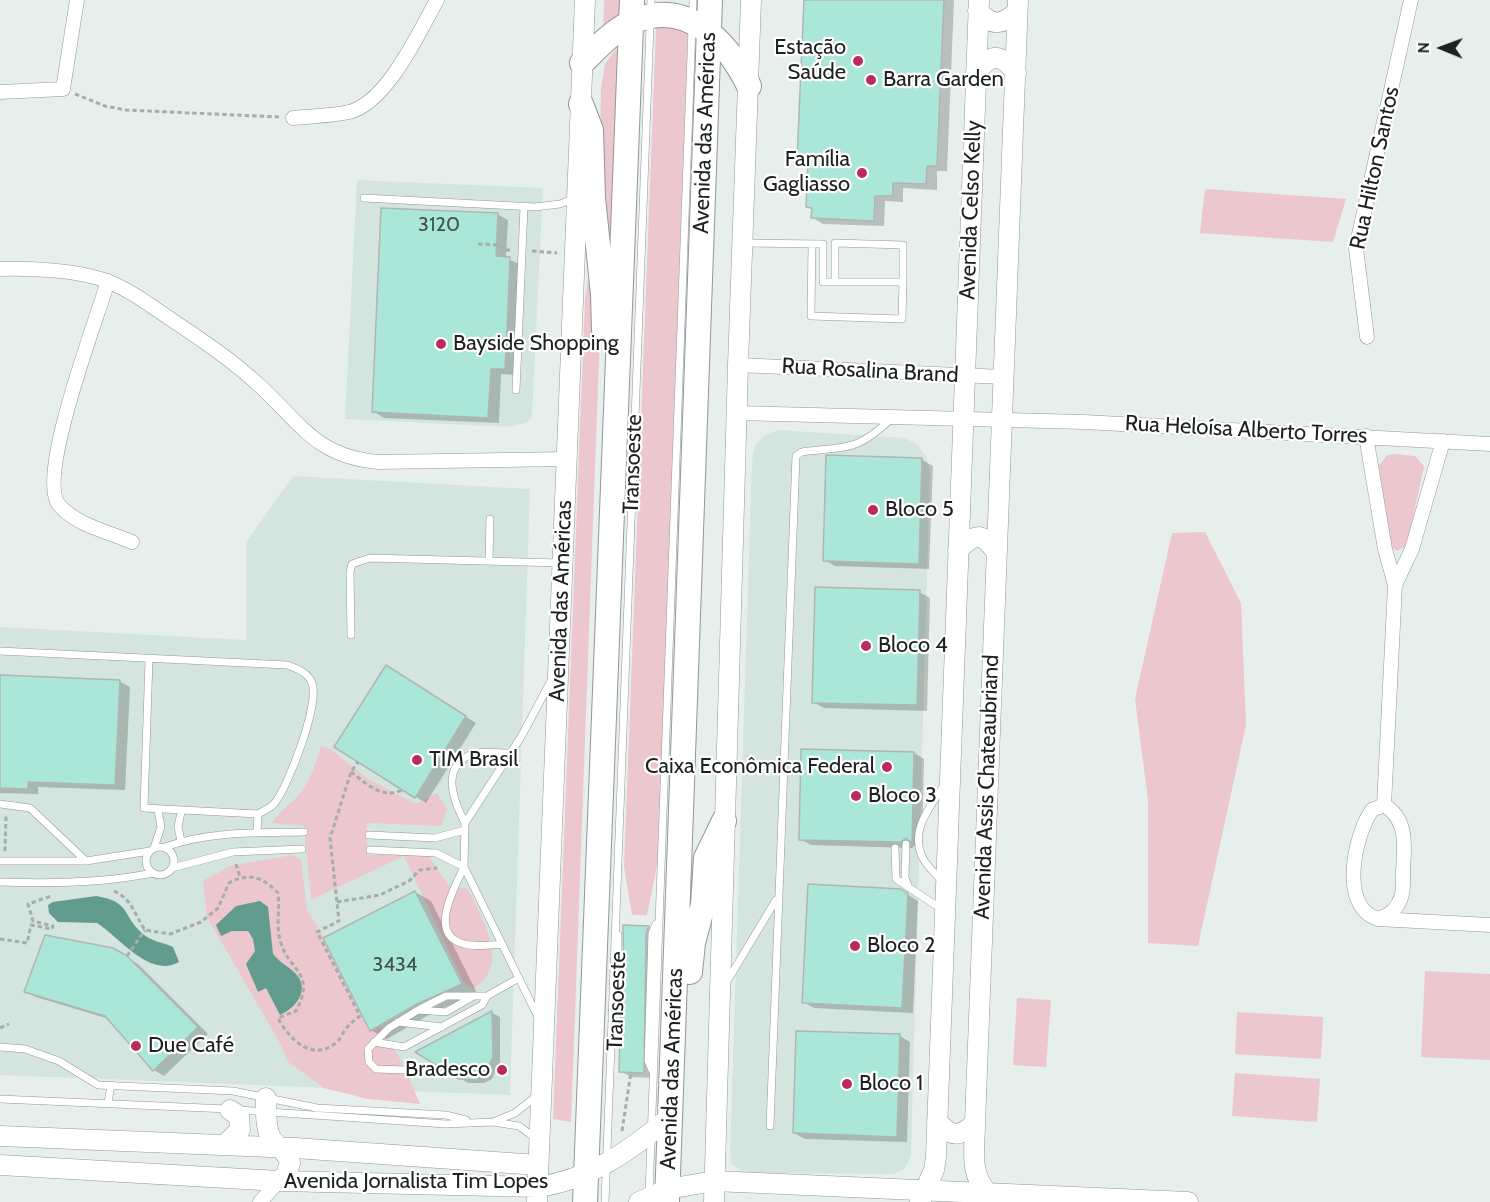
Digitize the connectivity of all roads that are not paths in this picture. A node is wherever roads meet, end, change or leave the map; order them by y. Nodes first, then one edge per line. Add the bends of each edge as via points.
1 (77, 0) edge
2 (436, 0) edge
3 (585, 0) edge
4 (710, 0) edge
5 (751, 0) edge
6 (1411, 0) edge
7 (978, 5) edge
8 (1017, 6) edge
9 (641, 10) edge
10 (698, 17) edge
11 (582, 63) junction
12 (976, 72) junction
13 (1016, 73) junction
14 (748, 86) junction
15 (0, 92) edge
16 (581, 105) junction
17 (293, 118) road end
18 (364, 198) dead end
19 (577, 198) junction
20 (524, 207) junction
21 (743, 243) junction
22 (812, 244) junction
23 (0, 269) edge
24 (108, 281) junction
25 (835, 282) junction
26 (903, 282) junction
27 (1367, 337) dead end
28 (738, 365) junction
29 (964, 376) junction
30 (1003, 377) junction
31 (516, 390) dead end
32 (616, 399) junction
33 (736, 413) junction
34 (892, 418) junction
35 (963, 420) junction
36 (1001, 421) junction
37 (1366, 436) junction
38 (1443, 441) junction
39 (1490, 444) edge
40 (567, 459) junction
41 (490, 519) dead end
42 (132, 542) dead end
43 (958, 550) junction
44 (996, 552) junction
45 (489, 561) junction
46 (562, 563) junction
47 (1395, 585) junction
48 (351, 635) dead end
49 (0, 651) edge
50 (149, 660) junction
51 (558, 669) junction
52 (510, 753) junction
53 (950, 777) junction
54 (0, 804) edge
55 (1384, 805) junction
56 (158, 810) junction
57 (181, 812) junction
58 (258, 814) junction
59 (724, 820) junction
60 (465, 826) junction
61 (304, 832) dead end
62 (257, 833) junction
63 (369, 835) dead end
64 (181, 841) junction
65 (906, 844) dead end
66 (165, 847) junction
67 (896, 848) dead end
68 (152, 849) junction
69 (302, 849) dead end
70 (370, 850) dead end
71 (0, 861) edge
72 (86, 861) junction
73 (464, 867) junction
74 (172, 868) junction
75 (153, 873) junction
76 (0, 882) edge
77 (946, 885) junction
78 (909, 888) junction
79 (777, 898) junction
80 (945, 912) junction
81 (1378, 919) junction
82 (1490, 925) edge
83 (502, 945) junction
84 (519, 978) junction
85 (721, 990) junction
86 (474, 996) junction
87 (487, 996) junction
88 (674, 1007) junction
89 (418, 1010) junction
90 (398, 1022) junction
91 (442, 1027) junction
92 (544, 1029) junction
93 (374, 1042) junction
94 (0, 1047) edge
95 (435, 1071) dead end
96 (111, 1085) junction
97 (542, 1092) junction
98 (0, 1099) edge
99 (108, 1103) junction
100 (266, 1106) junction
101 (230, 1110) junction
102 (472, 1121) junction
103 (937, 1121) junction
104 (493, 1122) junction
105 (975, 1123) junction
106 (661, 1126) junction
107 (770, 1126) dead end
108 (0, 1136) edge
109 (539, 1142) junction
110 (225, 1145) junction
111 (254, 1146) junction
112 (279, 1147) junction
113 (456, 1161) junction
114 (607, 1163) junction
115 (0, 1165) edge
116 (538, 1165) junction
117 (585, 1173) junction
118 (252, 1180) junction
119 (279, 1181) junction
120 (714, 1181) junction
121 (457, 1185) junction
122 (987, 1192) junction
123 (537, 1194) edge
124 (923, 1197) edge
125 (655, 1198) edge
126 (259, 1202) edge
127 (585, 1202) edge
128 (605, 1202) edge
129 (714, 1202) edge
130 (1188, 1202) edge

1 - 15 street via 63,89
2 - 17 street via 397,72 376,95 351,112
3 - 11 street, Avenida das Américas
4 - 10 highway, Avenida das Américas
5 - 14 street, Avenida das Américas
6 - 27 street, Rua Hilton Santos via 1356,248
7 - 8 street via 986,20 997,24 1006,21
7 - 12 street, Avenida Celso Kelly
8 - 13 street, Avenida Celso Kelly
9 - 10 highway
9 - 11 highway
9 - 32 highway, Avenida das Américas
9 - 114 lane, Transoeste via 615,928 619,943 616,1055 611,1075
10 - 14 highway via 734,58
10 - 88 highway, Avenida das Américas
10 - 106 lane, Transoeste via 658,919 652,933 648,1061 654,1072
11 - 16 street, Avenida das Américas
12 - 13 street via 985,61 995,57 1007,61
12 - 29 street, Avenida Celso Kelly
13 - 30 street, Avenida Celso Kelly
14 - 21 street, Avenida das Américas
16 - 19 street, Avenida das Américas
16 - 32 highway via 591,130 604,346 608,383
18 - 20 lane
19 - 20 lane via 560,204
19 - 40 street, Avenida das Américas
20 - 31 lane
21 - 22 lane
21 - 28 street, Avenida das Américas
22 - 25 lane via 823,244 823,282
22 - 26 lane via 811,316 902,319
23 - 24 street via 87,275
24 - 40 street via 130,291 216,350 257,383 321,445 336,454 379,462
24 - 42 street via 57,444 52,485 57,503 72,517
25 - 26 lane
25 - 26 lane via 835,243 903,245
28 - 29 street, Rua Rosalina Brand
28 - 33 street, Avenida das Américas
29 - 30 street, Rua Rosalina Brand
29 - 35 street, Avenida Celso Kelly
30 - 36 street, Avenida Assis Chateaubriand
32 - 117 highway, Avenida das Américas
33 - 34 street, Rua Rosalina Brand
33 - 59 street, Avenida das Américas
34 - 35 street, Rua Rosalina Brand
34 - 79 lane via 872,438 854,446 796,456
35 - 36 street, Rua Rosalina Brand
35 - 43 street, Avenida Assis Chateaubriand
36 - 37 street, Rua Heloísa Alberto Torres
36 - 44 street, Avenida Assis Chateaubriand
37 - 38 street, Rua Heloísa Alberto Torres
37 - 47 street
38 - 39 street, Rua Heloísa Alberto Torres
38 - 47 street via 1412,549
40 - 46 street, Avenida das Américas
41 - 45 lane
43 - 44 street via 969,539 979,536 989,541
43 - 53 street, Avenida Assis Chateaubriand
44 - 105 street, Avenida Assis Chateaubriand
45 - 46 lane
45 - 48 lane via 370,558 352,564
46 - 51 street, Avenida das Américas
47 - 55 street
49 - 50 lane
50 - 56 lane via 143,805 147,810
50 - 58 lane via 287,665 305,673 312,682 314,705 296,758 273,805
51 - 52 lane
51 - 92 street, Avenida das Américas
52 - 60 lane
52 - 60 lane via 478,753 459,764 452,792
53 - 77 street, Avenida Assis Chateaubriand
53 - 77 lane via 922,820 920,849
54 - 72 lane via 30,808
55 - 81 street via 1394,811 1405,836 1403,892 1390,914
55 - 81 street via 1372,810 1358,839 1354,889 1360,906
56 - 57 lane
56 - 68 lane via 160,834
57 - 58 lane
57 - 64 lane
58 - 62 lane
59 - 85 street, Avenida das Américas
59 - 88 highway via 708,849 703,905 690,971
60 - 63 lane via 435,838
60 - 73 lane
61 - 62 lane
62 - 64 lane
64 - 66 lane
65 - 78 lane via 905,878
66 - 68 lane
66 - 74 lane via 173,855
67 - 78 lane via 895,877
68 - 72 lane
68 - 75 lane via 147,865
69 - 74 lane via 233,852
70 - 73 lane via 436,853
71 - 72 lane
73 - 83 lane
73 - 83 lane via 446,905 444,915 449,934 465,945
74 - 75 lane via 162,875
75 - 76 lane via 42,884
77 - 80 street, Avenida Assis Chateaubriand
78 - 80 lane
79 - 85 lane
79 - 107 lane
80 - 103 street, Avenida Assis Chateaubriand
81 - 82 street
83 - 84 lane
84 - 87 lane
84 - 92 lane
85 - 120 street, Avenida das Américas
86 - 87 lane
86 - 89 lane via 446,996
86 - 89 lane via 446,1012
87 - 91 lane via 482,1005
88 - 106 highway, Avenida das Américas
89 - 90 lane
90 - 91 lane
90 - 93 lane
91 - 93 lane via 399,1048
92 - 97 street, Avenida das Américas
93 - 95 lane via 368,1056 376,1069
94 - 96 lane via 25,1049 59,1061 98,1084
96 - 99 lane
96 - 100 lane via 233,1091
97 - 104 lane via 523,1108
97 - 109 street, Avenida das Américas
98 - 99 lane
99 - 101 lane
100 - 101 lane
100 - 102 lane via 446,1115
100 - 102 lane via 446,1124
100 - 112 street via 271,1138
101 - 110 street via 239,1116 240,1130
102 - 104 lane
103 - 105 street via 946,1132 956,1136
103 - 124 street, Avenida Assis Chateaubriand via 936,1157
104 - 109 lane via 519,1126
105 - 122 street, Avenida Assis Chateaubriand via 975,1172 979,1185
106 - 114 street, Avenida Jornalista Tim Lopes
106 - 125 highway, Avenida das Américas
108 - 110 street, Avenida Jornalista Tim Lopes
109 - 116 street, Avenida das Américas
110 - 111 street, Avenida Jornalista Tim Lopes
111 - 112 street, Avenida Jornalista Tim Lopes
111 - 118 street via 246,1166
112 - 113 street, Avenida Jornalista Tim Lopes
112 - 119 street via 290,1162 286,1175
113 - 116 street, Avenida Jornalista Tim Lopes
113 - 121 street via 460,1168
114 - 117 street, Avenida Jornalista Tim Lopes
114 - 128 lane, Transoeste
115 - 118 street, Avenida Jornalista Tim Lopes
116 - 123 street, Avenida das Américas
117 - 123 street, Avenida Jornalista Tim Lopes
117 - 127 highway, Avenida das Américas
118 - 119 street, Avenida Jornalista Tim Lopes
118 - 126 street
119 - 121 street, Avenida Jornalista Tim Lopes
119 - 126 street
120 - 124 street
120 - 125 street
120 - 129 street, Avenida das Américas
121 - 123 street, Avenida Jornalista Tim Lopes
122 - 124 street
122 - 130 street

